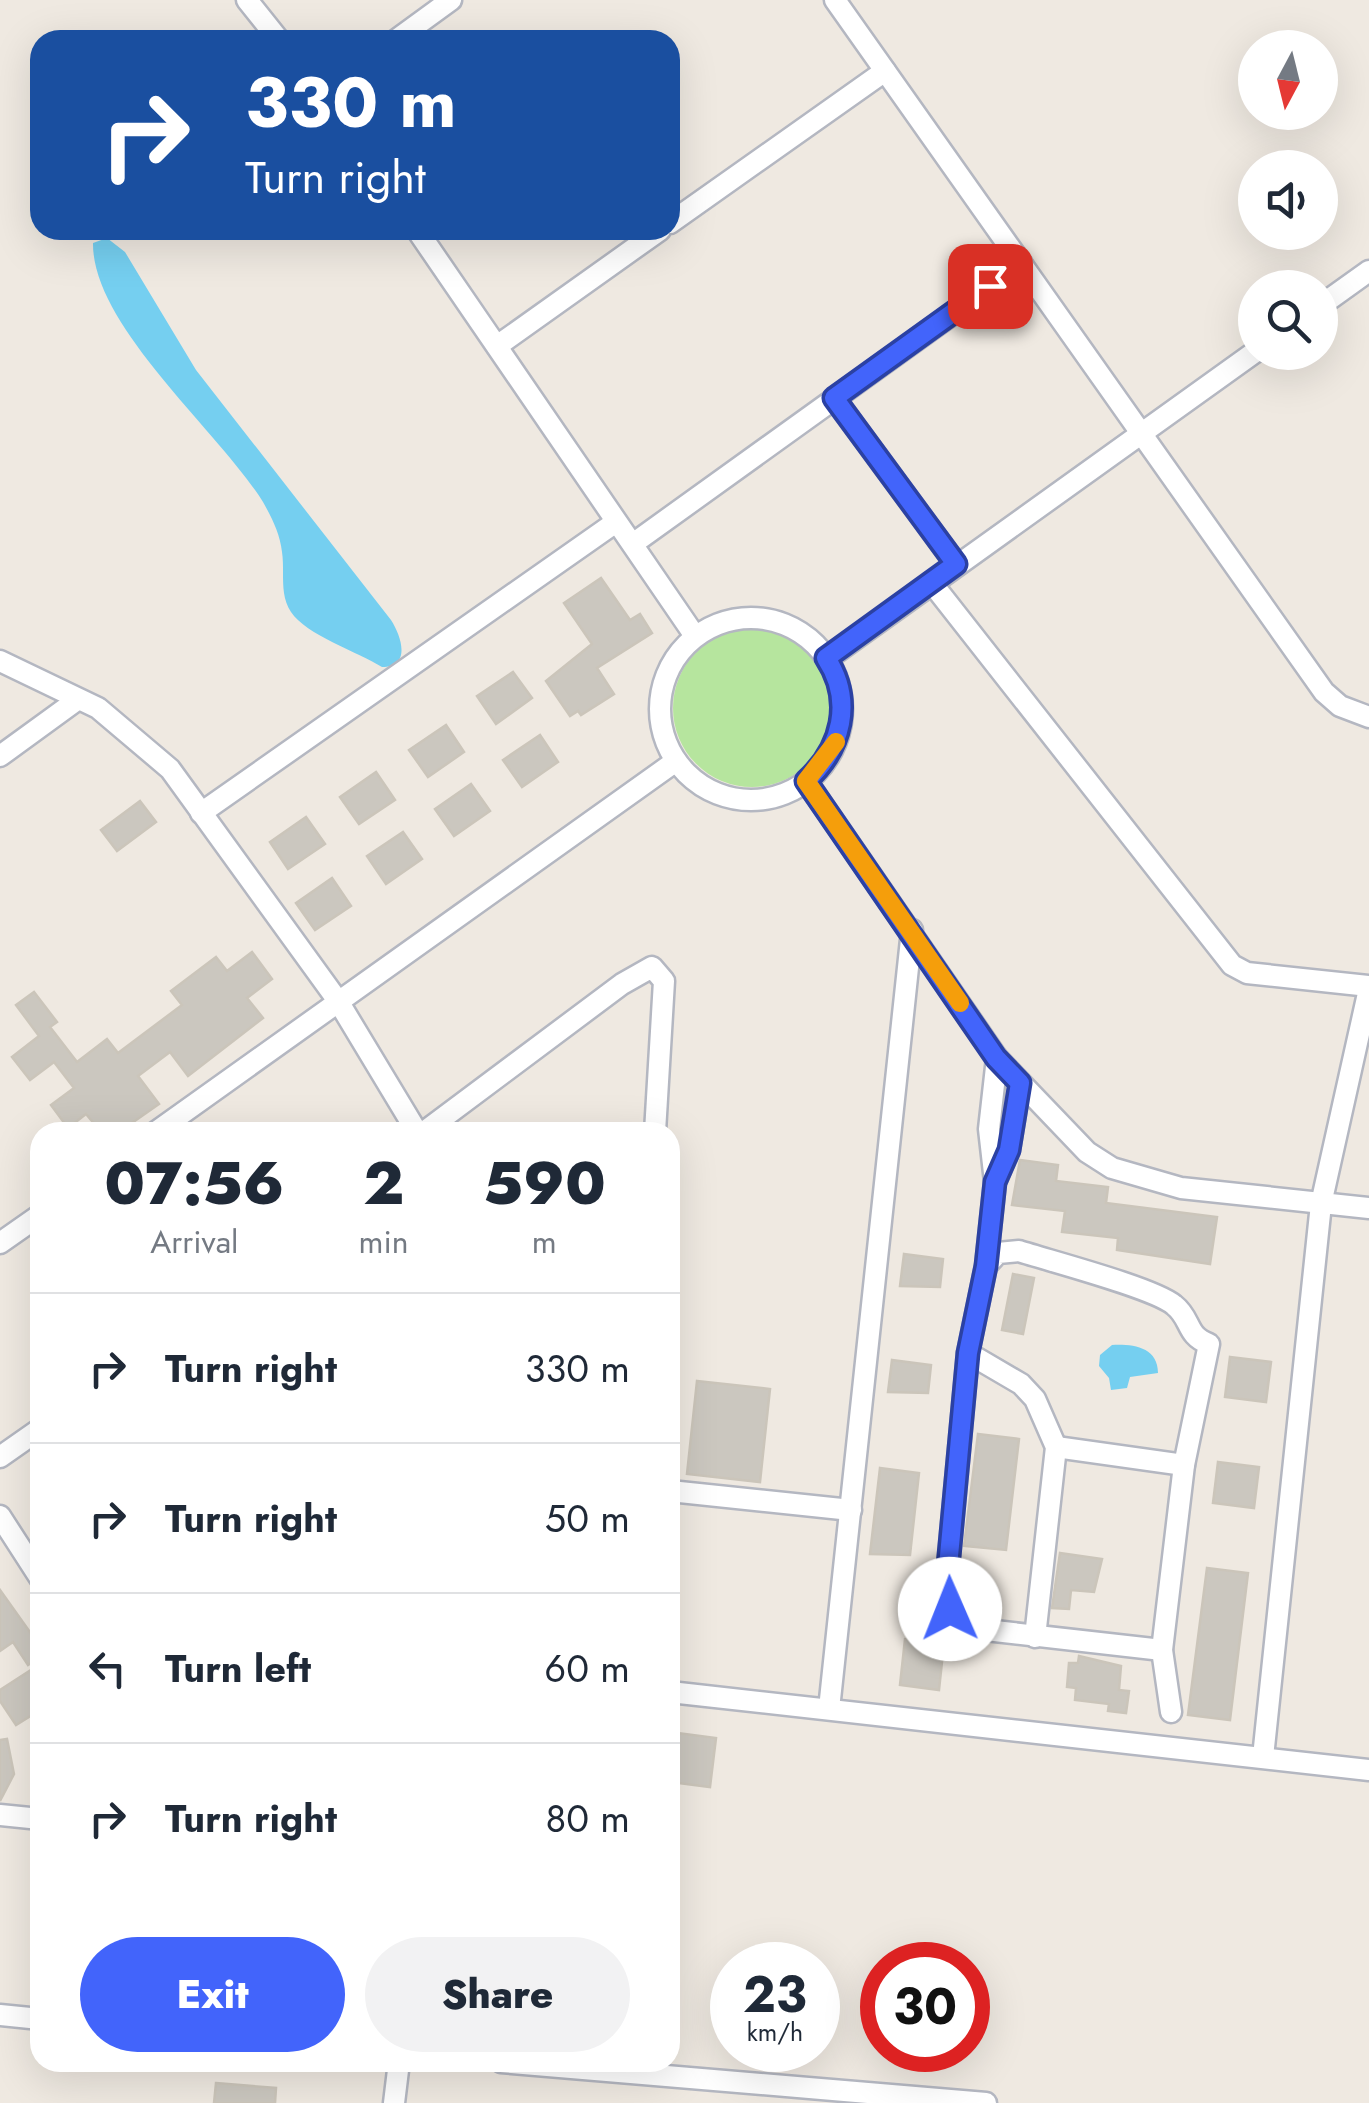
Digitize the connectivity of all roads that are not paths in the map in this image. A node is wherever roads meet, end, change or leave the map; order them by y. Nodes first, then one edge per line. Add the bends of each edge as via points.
1 (247, 0) edge
2 (451, 0) edge
3 (835, 0) edge
4 (271, 30) edge
5 (410, 30) edge
6 (885, 70) junction
7 (680, 216) edge
8 (423, 240) edge
9 (646, 240) edge
10 (1022, 264) junction
11 (1369, 271) edge
12 (1338, 293) edge
13 (497, 346) junction
14 (1238, 364) edge
15 (834, 398) junction
16 (1142, 433) junction
17 (616, 522) junction
18 (634, 544) junction
19 (956, 564) junction
20 (932, 582) junction
21 (695, 636) junction
22 (826, 658) junction
23 (0, 661) edge
24 (78, 700) junction
25 (1369, 717) edge
26 (0, 756) edge
27 (676, 761) junction
28 (806, 781) junction
29 (201, 813) junction
30 (912, 930) junction
31 (1369, 987) edge
32 (338, 1001) junction
33 (996, 1058) junction
34 (1020, 1083) junction
35 (170, 1122) edge
36 (414, 1122) edge
37 (434, 1122) edge
38 (656, 1122) edge
39 (995, 1182) junction
40 (1320, 1204) junction
41 (1369, 1208) edge
42 (30, 1222) edge
43 (0, 1243) edge
44 (986, 1266) junction
45 (968, 1353) junction
46 (30, 1436) edge
47 (1056, 1447) junction
48 (0, 1457) edge
49 (1184, 1465) junction
50 (680, 1492) edge
51 (851, 1510) junction
52 (0, 1516) edge
53 (30, 1562) edge
54 (1035, 1637) junction
55 (1162, 1650) junction
56 (680, 1693) edge
57 (829, 1709) junction
58 (1172, 1712) dead end
59 (1263, 1757) junction
60 (1369, 1770) edge
61 (0, 1816) edge
62 (30, 1818) edge
63 (0, 2016) edge
64 (30, 2018) edge
65 (398, 2072) edge
66 (619, 2072) edge
67 (394, 2103) edge
68 (986, 2103) edge

1 - 4 street
2 - 5 street
3 - 6 street
6 - 7 street
6 - 10 street
8 - 13 street
9 - 13 street
10 - 15 street
10 - 16 street
11 - 12 street
13 - 17 street
14 - 16 street
15 - 18 street
15 - 19 street
16 - 19 street
16 - 25 street via 1324,692
17 - 18 street
17 - 29 street
18 - 21 street
19 - 20 street
20 - 22 street
20 - 31 street via 1232,965 1247,973
21 - 22 street via 723,622 770,620 800,632
21 - 27 street via 661,689 660,720
22 - 28 street via 842,697 840,728 828,758
23 - 24 street
24 - 26 street
24 - 29 street via 132,734 170,769
27 - 28 street via 702,786 731,798 763,799
27 - 32 street
28 - 30 street
29 - 32 street
30 - 33 street
30 - 51 street
31 - 40 street
32 - 35 street
32 - 36 street
33 - 34 street
33 - 39 street via 989,1129
34 - 39 street via 1009,1150
34 - 40 street via 1087,1152 1112,1168 1218,1194
37 - 38 street via 652,967 664,981
39 - 44 street
40 - 41 street
40 - 59 street
42 - 43 street
44 - 45 street
44 - 49 street via 998,1253 1019,1250 1174,1304 1194,1338 1209,1344
45 - 47 street via 1021,1384
45 - 54 street via 946,1588 950,1609 968,1628
46 - 48 street
47 - 49 street
47 - 54 street
49 - 55 street
50 - 51 street
51 - 57 street
52 - 53 street
54 - 55 street
55 - 58 street
56 - 57 street
57 - 59 street
59 - 60 street
61 - 62 street
63 - 64 street
65 - 67 street
66 - 68 street

